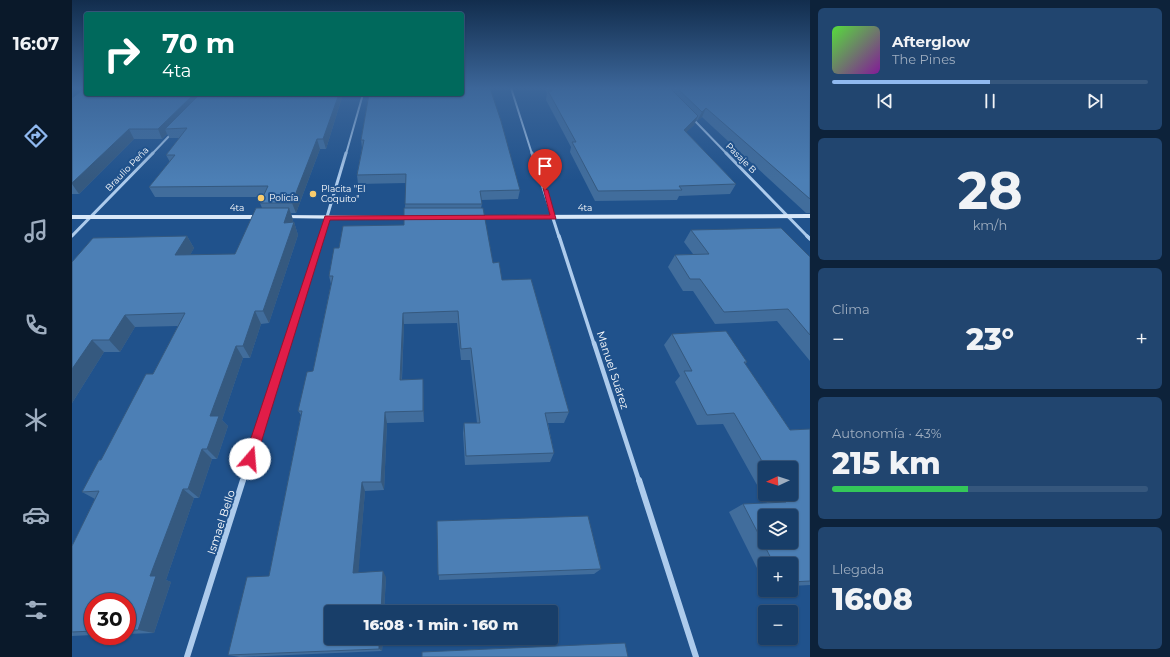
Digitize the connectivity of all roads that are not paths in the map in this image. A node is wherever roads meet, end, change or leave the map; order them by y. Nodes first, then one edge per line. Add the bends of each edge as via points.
1 (356, 119) edge
2 (521, 119) edge
3 (693, 119) edge
4 (176, 129) edge
5 (788, 216) junction
6 (810, 216) edge
7 (72, 217) edge
8 (91, 217) junction
9 (554, 217) junction
10 (327, 218) junction
11 (421, 218) edge
12 (468, 218) edge
13 (72, 236) edge
14 (810, 239) edge
15 (187, 657) edge
16 (696, 657) edge

1 - 10 street, Ismael Bello
2 - 9 street, Manuel Suárez
3 - 5 street, Pasaje B
4 - 8 street, Braulio Peña
5 - 6 main road, 4ta
5 - 9 main road, 4ta
5 - 14 street, Pasaje B
7 - 8 main road, 4ta
8 - 10 main road, 4ta
8 - 13 street, Braulio Peña
9 - 12 main road, 4ta
9 - 16 street, Manuel Suárez
10 - 11 main road, 4ta
10 - 15 street, Ismael Bello

